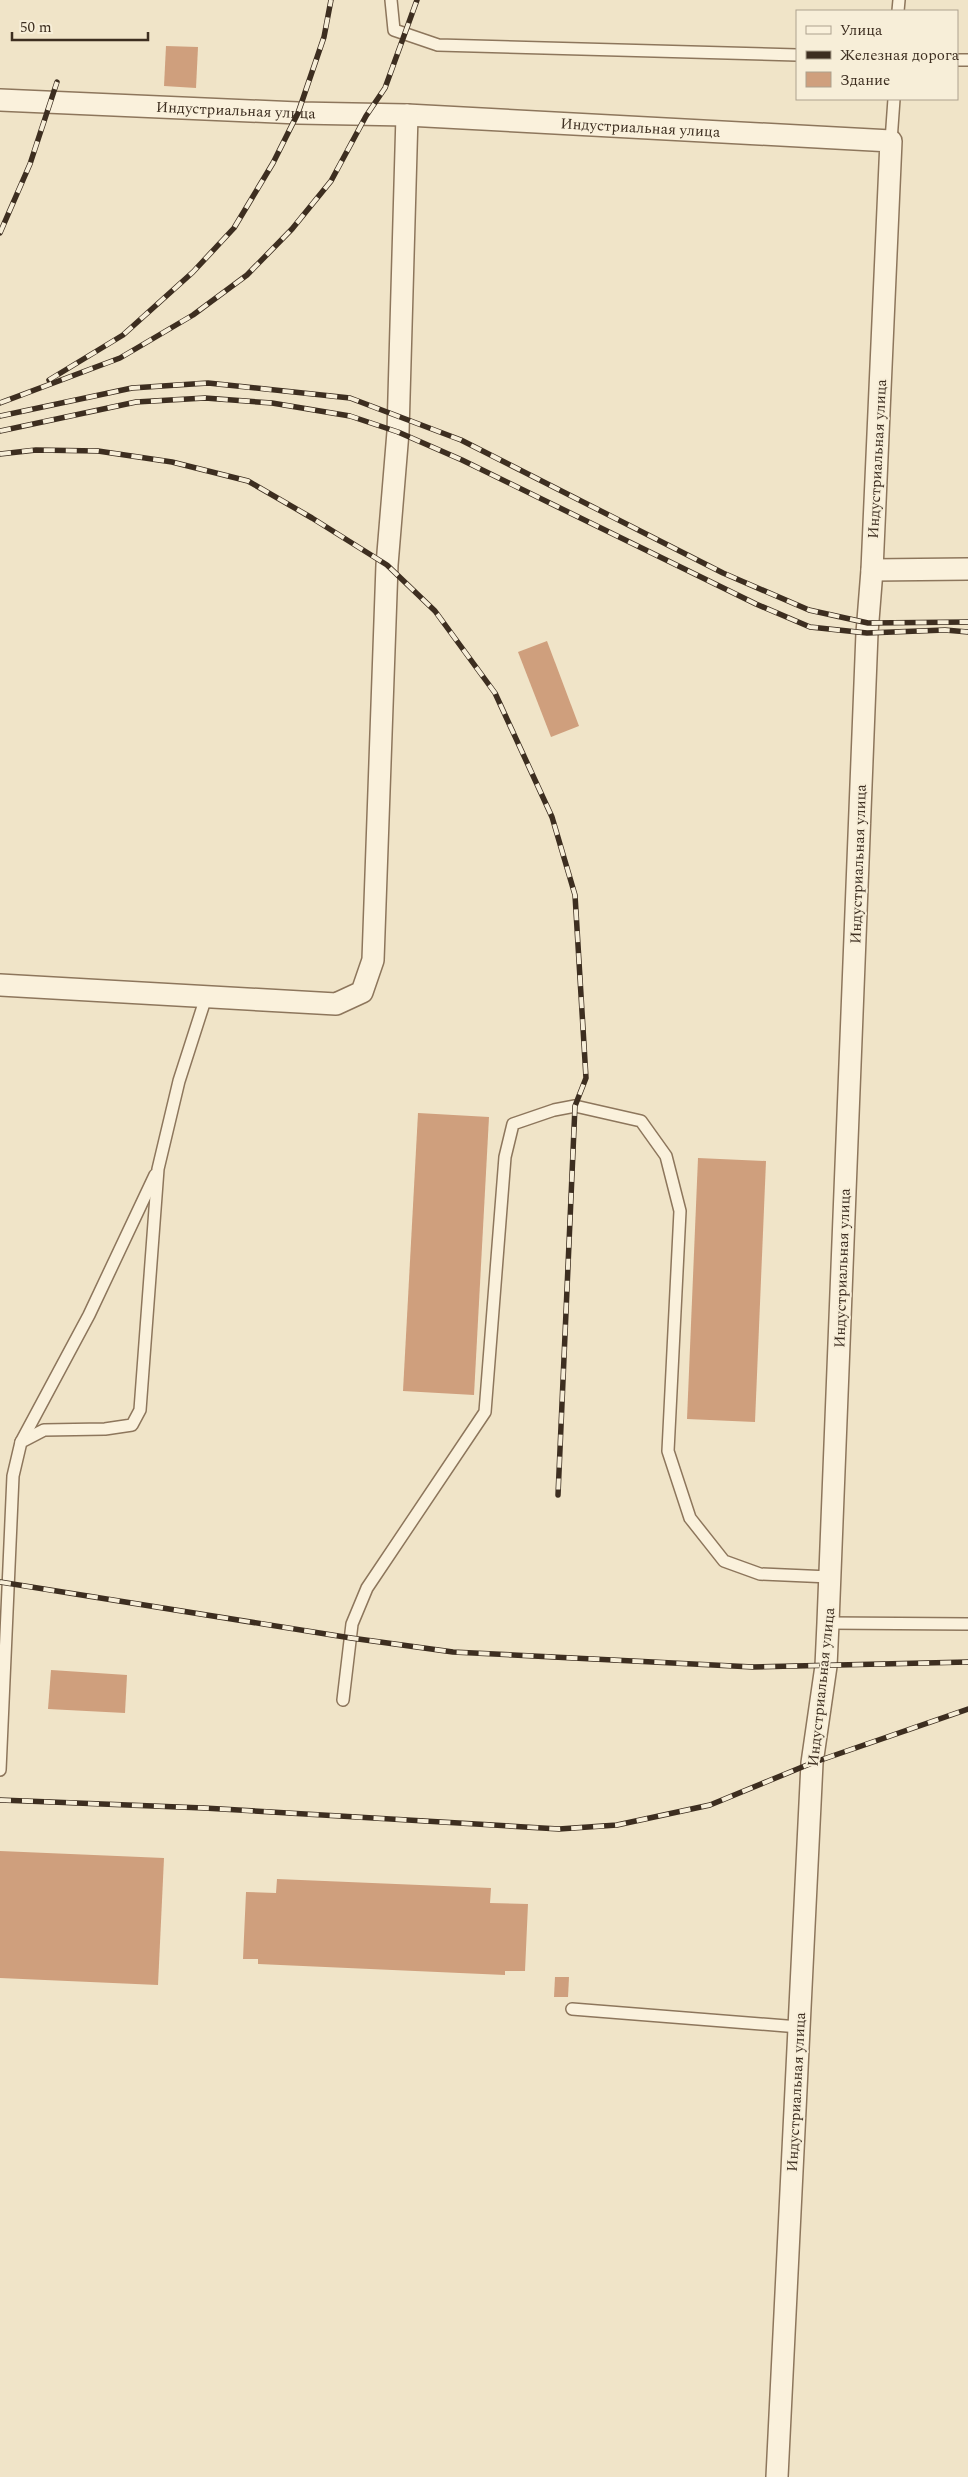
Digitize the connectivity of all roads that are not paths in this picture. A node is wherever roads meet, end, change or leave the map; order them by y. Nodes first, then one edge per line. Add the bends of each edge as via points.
1 (391, 0) edge
2 (796, 55) edge
3 (0, 100) edge
4 (894, 100) edge
5 (407, 116) junction
6 (891, 141) junction
7 (968, 569) edge
8 (872, 570) junction
9 (0, 985) edge
10 (206, 997) junction
11 (158, 1169) junction
12 (21, 1442) junction
13 (830, 1577) junction
14 (828, 1623) junction
15 (968, 1624) edge
16 (343, 1700) dead end
17 (0, 1770) edge
18 (572, 2009) dead end
19 (799, 2027) junction
20 (777, 2477) edge

1 - 2 lane via 394,30 438,45
3 - 5 street, Индустриальная улица
4 - 6 lane
5 - 6 street, Индустриальная улица
5 - 10 street via 398,432 387,566 373,960 362,992 336,1004
6 - 8 street, Индустриальная улица
7 - 8 street
8 - 13 street, Индустриальная улица
9 - 10 street
10 - 11 lane via 179,1081
11 - 12 lane via 89,1315
11 - 12 lane via 140,1410 132,1425 44,1430
12 - 17 lane via 13,1476
13 - 14 street, Индустриальная улица
13 - 16 lane via 760,1574 724,1561 690,1518 668,1451 680,1211 666,1156 641,1121 575,1106 554,1110 513,1124 505,1157 485,1412 367,1588 352,1624
14 - 15 lane
14 - 19 street, Индустриальная улица via 826,1666 812,1763
18 - 19 lane
19 - 20 street, Индустриальная улица

